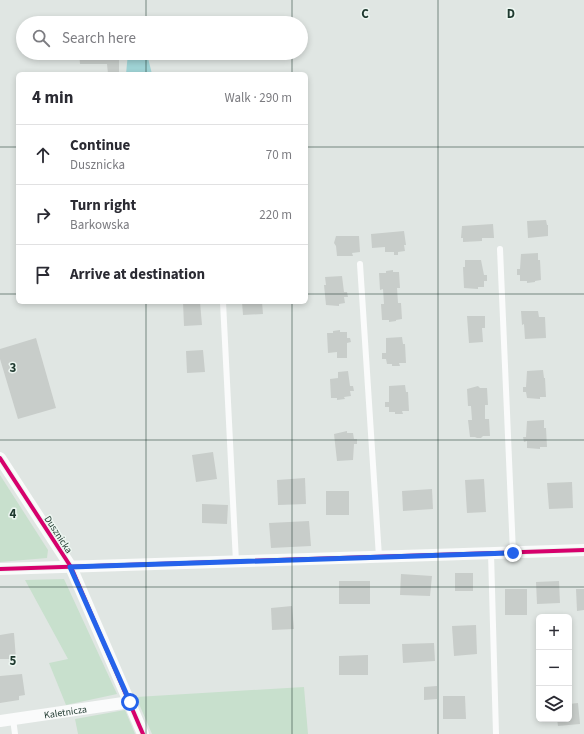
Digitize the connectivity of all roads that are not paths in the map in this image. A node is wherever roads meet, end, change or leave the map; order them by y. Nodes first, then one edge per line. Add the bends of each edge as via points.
1 (500, 249) dead end
2 (360, 264) dead end
3 (223, 304) edge
4 (0, 458) edge
5 (584, 550) edge
6 (491, 553) junction
7 (513, 553) junction
8 (378, 557) junction
9 (236, 562) junction
10 (70, 567) junction
11 (0, 569) edge
12 (130, 702) junction
13 (13, 719) junction
14 (0, 721) edge
15 (15, 734) edge
16 (143, 734) edge
17 (496, 734) edge

1 - 7 lane
2 - 8 lane
3 - 9 lane
4 - 10 street, Dusznicka
5 - 7 street
6 - 7 street
6 - 8 street
6 - 17 lane
8 - 9 street
9 - 10 street
10 - 11 street
10 - 12 street, Dusznicka
12 - 13 street, Kaletnicza
12 - 16 street, Dusznicka
13 - 14 street, Kaletnicza
13 - 15 lane

